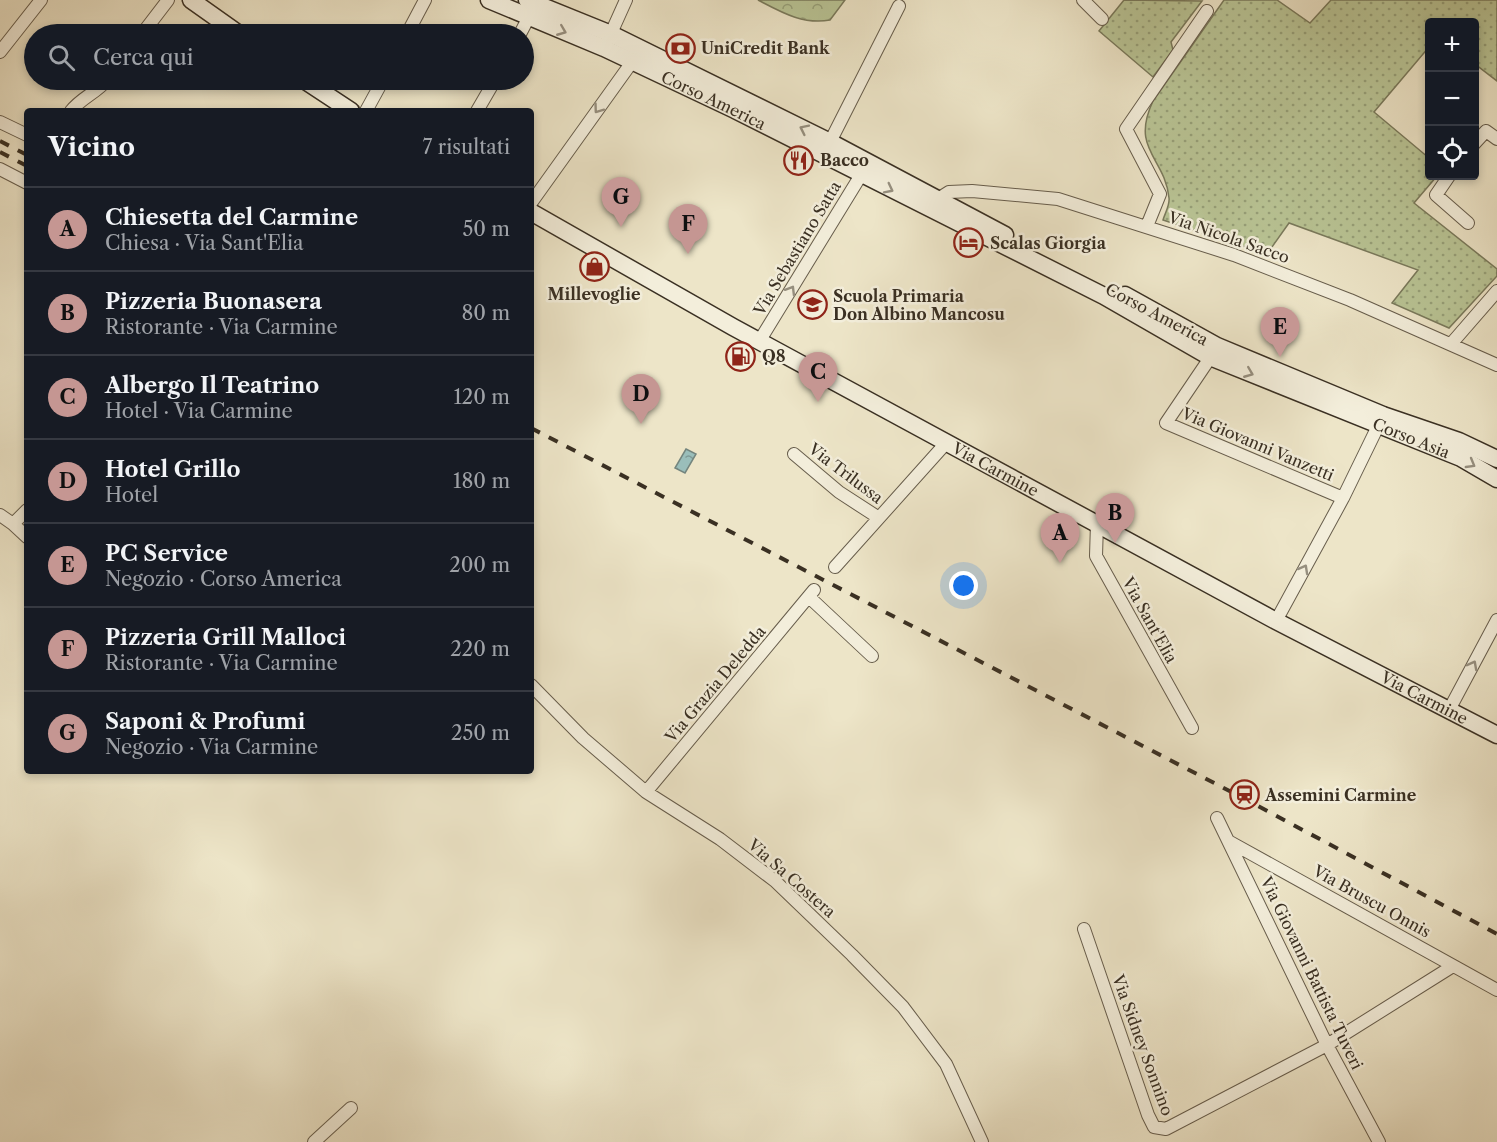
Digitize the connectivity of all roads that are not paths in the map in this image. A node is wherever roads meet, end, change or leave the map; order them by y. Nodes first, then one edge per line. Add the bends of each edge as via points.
1 (40, 0) edge
2 (168, 0) edge
3 (191, 0) edge
4 (425, 0) edge
5 (489, 0) edge
6 (626, 0) edge
7 (1083, 0) edge
8 (899, 6) dead end
9 (530, 7) edge
10 (1208, 11) dead end
11 (1102, 19) dead end
12 (150, 24) edge
13 (225, 24) edge
14 (412, 24) edge
15 (524, 24) edge
16 (608, 41) junction
17 (0, 52) edge
18 (632, 62) junction
19 (99, 90) edge
20 (319, 90) edge
21 (378, 90) edge
22 (489, 90) edge
23 (73, 108) edge
24 (346, 108) edge
25 (368, 108) edge
26 (479, 108) edge
27 (0, 122) edge
28 (24, 134) edge
29 (1479, 139) edge
30 (1497, 139) edge
31 (830, 142) junction
32 (0, 169) edge
33 (861, 175) junction
34 (1446, 180) edge
35 (24, 181) edge
36 (534, 198) edge
37 (935, 205) junction
38 (534, 214) edge
39 (1468, 223) dead end
40 (1147, 226) junction
41 (1497, 291) edge
42 (760, 340) junction
43 (1450, 344) junction
44 (1214, 352) junction
45 (1497, 365) edge
46 (1381, 420) junction
47 (947, 442) junction
48 (794, 454) dead end
49 (1497, 459) edge
50 (1497, 479) edge
51 (1343, 498) junction
52 (24, 513) edge
53 (0, 514) edge
54 (879, 518) junction
55 (13, 524) junction
56 (1096, 524) junction
57 (24, 534) edge
58 (835, 567) dead end
59 (1497, 620) edge
60 (1276, 621) junction
61 (872, 656) dead end
62 (534, 688) edge
63 (1449, 710) junction
64 (1192, 728) dead end
65 (1497, 735) edge
66 (646, 792) junction
67 (1217, 818) dead end
68 (1230, 842) junction
69 (1084, 929) dead end
70 (1453, 966) junction
71 (1497, 990) edge
72 (1327, 1045) junction
73 (351, 1108) dead end
74 (314, 1142) edge
75 (982, 1142) edge
76 (1378, 1142) edge

1 - 17 street
2 - 12 street
3 - 13 street
4 - 14 street
5 - 9 street, Corso America
6 - 16 street
7 - 11 street
8 - 31 street
9 - 15 street
9 - 16 street, Corso America
10 - 40 street via 1126,129 1160,194
16 - 18 street, Corso America
31 -> 16 street, Corso America
18 - 33 street, Corso America
18 -> 36 street
19 - 23 street
20 - 24 street
21 - 25 street
22 - 26 street
27 - 28 street
29 - 30 street via 1486,131
31 - 37 street, Corso America
32 - 35 street
33 -> 37 street, Corso America
42 -> 33 street, Via Sebastiano Satta
34 - 39 street via 1436,195
37 - 40 street, Via Nicola Sacco via 949,192 1058,199
37 - 44 street, Corso America
38 - 42 street, Via Carmine
40 - 43 street, Via Nicola Sacco via 1350,300
41 - 43 street
42 - 47 street, Via Carmine
43 - 45 street, Via Nicola Sacco
44 - 46 street, Corso America
44 - 51 street, Via Giovanni Vanzetti via 1166,423
46 - 49 street, Corso Asia via 1459,441
46 -> 50 street, Corso Asia
46 - 51 street
47 - 54 street
47 - 56 street, Via Carmine
48 - 54 street, Via Trilussa via 839,492
60 -> 51 street
52 - 55 street
53 - 55 street
54 - 58 street
55 - 57 street
56 - 60 street, Via Carmine
56 - 64 street, Via Sant'Elia via 1096,556
63 -> 59 street
60 - 63 street, Via Carmine
61 - 66 street, Via Grazia Deledda via 812,594
62 - 66 street, Via Sa Costera via 583,738
63 - 65 street, Via Carmine
66 - 75 street, Via Sa Costera via 775,880 903,1007 946,1064
67 - 68 street, Via Giovanni Battista Tuveri
68 - 70 street, Via Bruscu Onnis
68 - 72 street, Via Giovanni Battista Tuveri
69 - 72 street, Via Sidney Sonnino via 1154,1127 1166,1129
70 - 71 street, Via Bruscu Onnis
70 - 72 street
72 - 76 street, Via Giovanni Battista Tuveri
73 - 74 street

